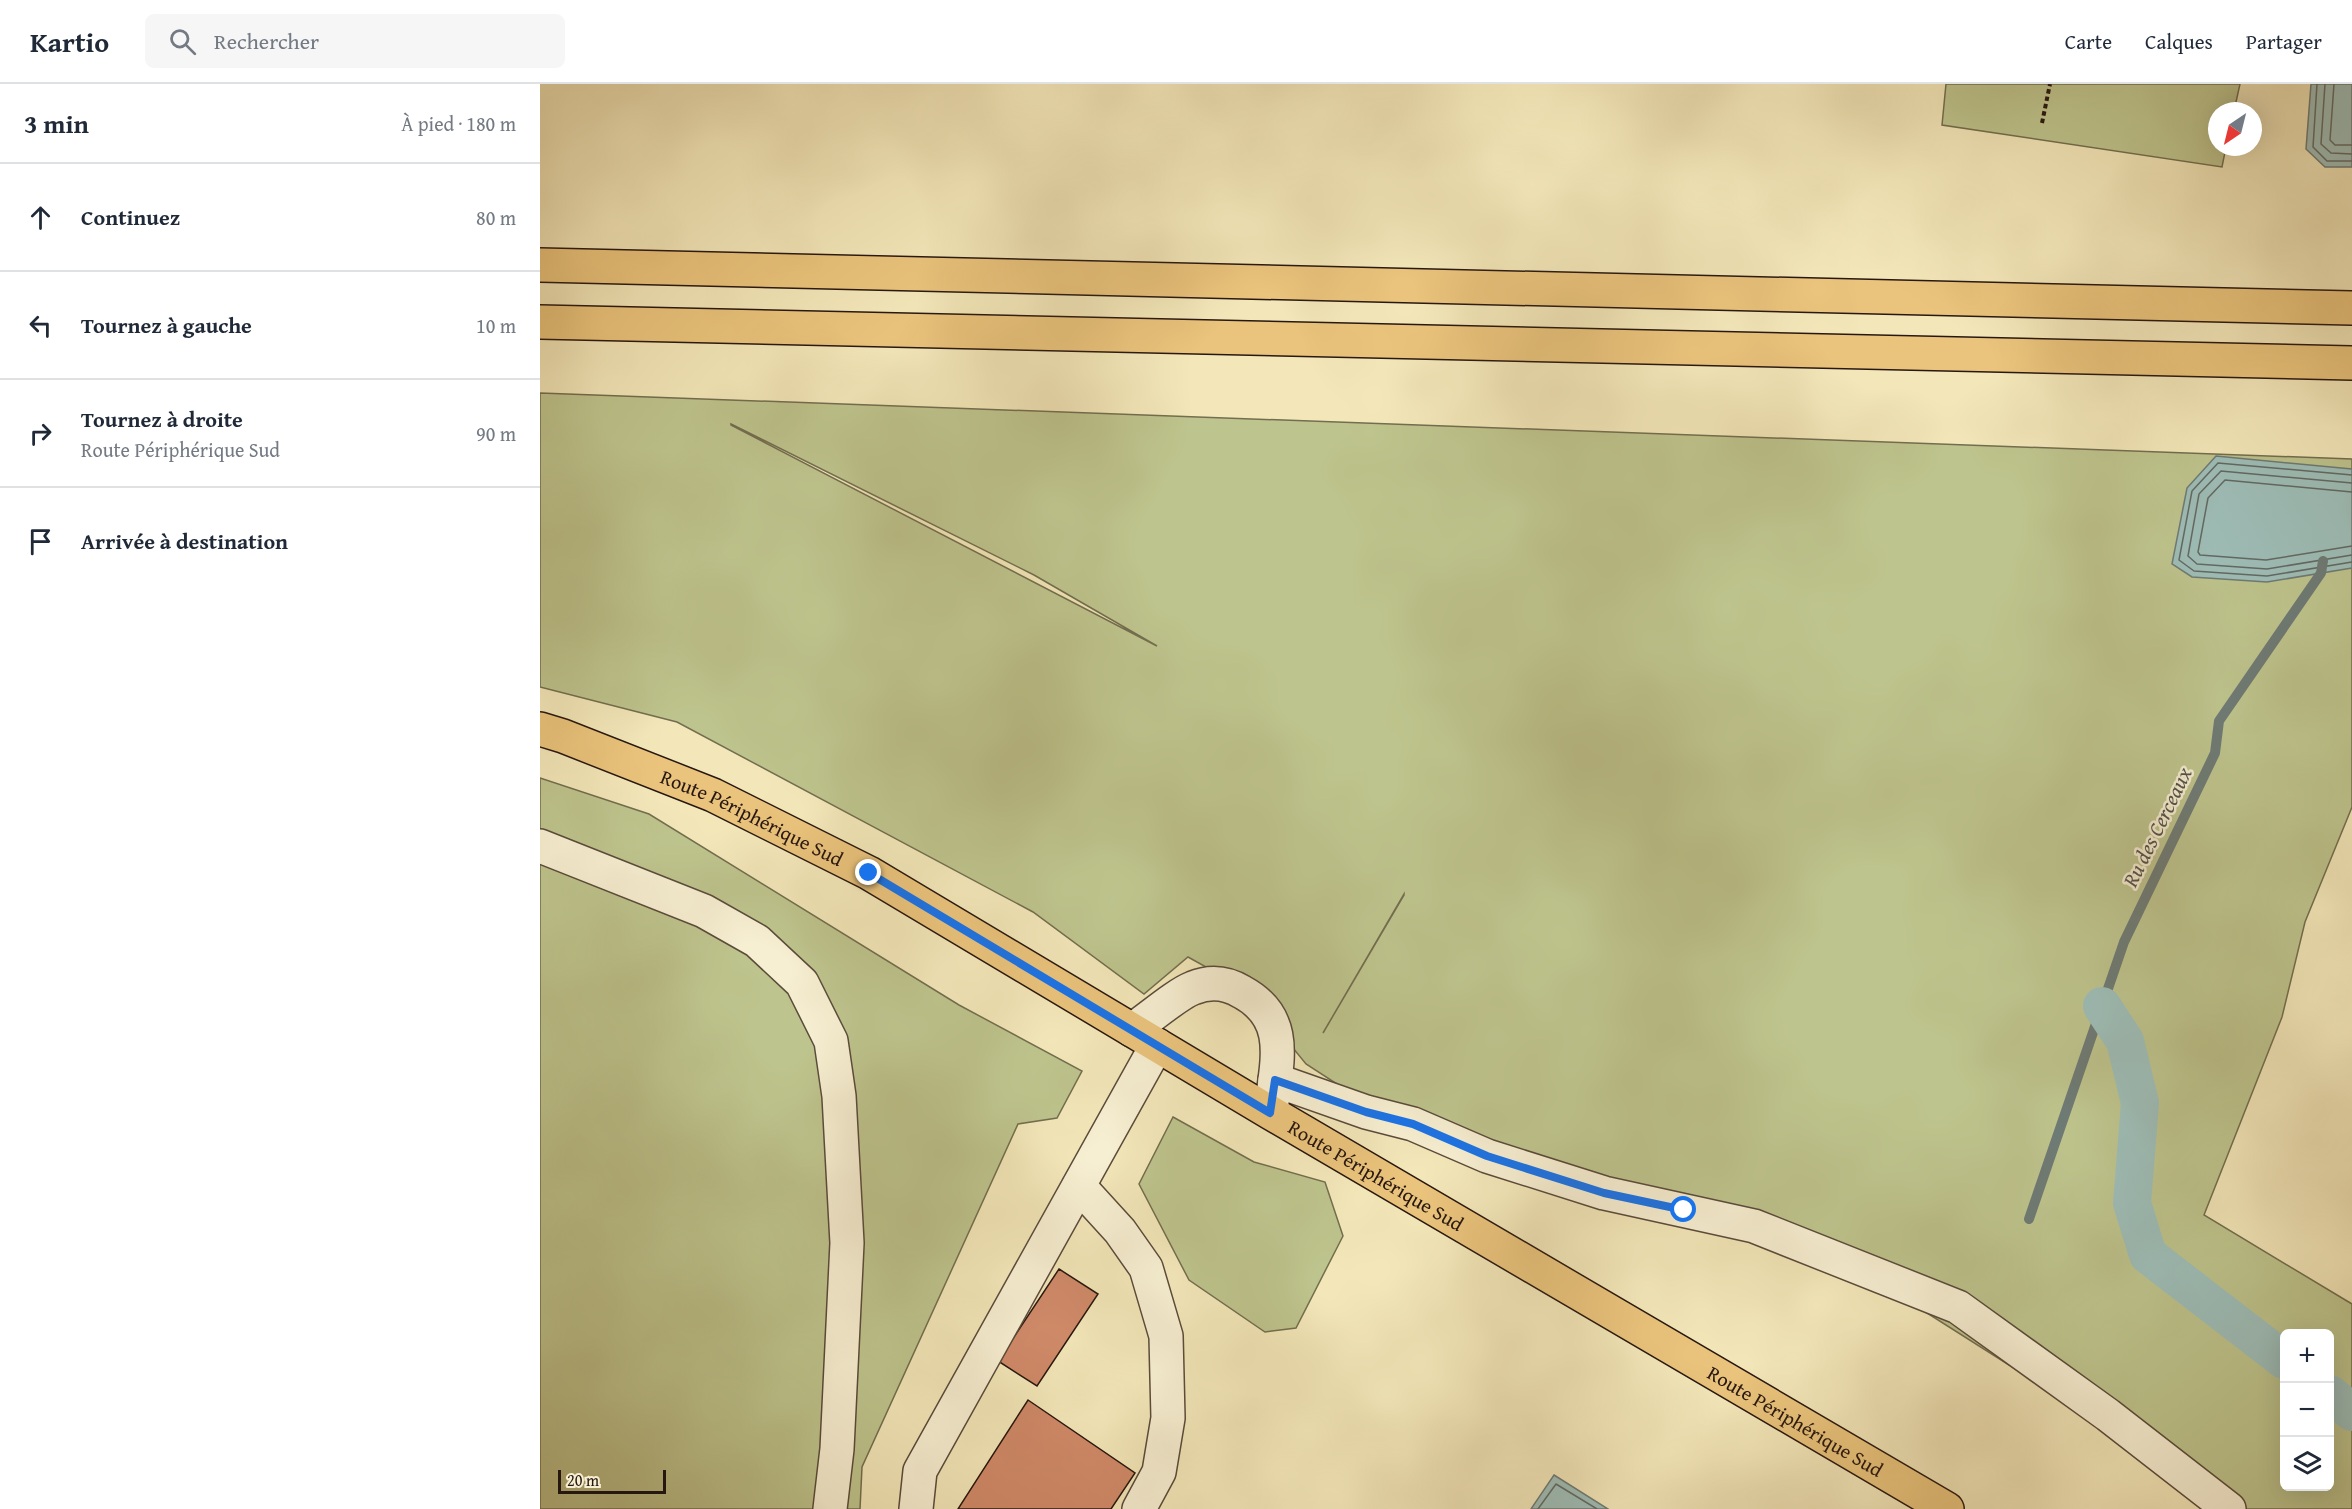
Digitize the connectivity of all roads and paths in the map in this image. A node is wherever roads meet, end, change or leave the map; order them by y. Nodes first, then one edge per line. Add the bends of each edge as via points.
1 (2050, 84) edge
2 (2042, 123) dead end
3 (540, 265) edge
4 (2352, 308) edge
5 (540, 322) edge
6 (2352, 363) edge
7 (540, 729) edge
8 (540, 846) edge
9 (1144, 1038) junction
10 (1275, 1080) junction
11 (1270, 1113) junction
12 (1079, 1186) junction
13 (830, 1509) edge
14 (916, 1509) edge
15 (1139, 1509) edge
16 (1947, 1509) edge
17 (2229, 1509) edge

1 - 2 path
3 - 4 main road
5 - 6 main road
7 - 9 main road, Route Périphérique Sud via 713,795 869,873
8 - 13 lane via 704,911 757,941 802,983 831,1041 839,1096 847,1243 837,1449
9 - 10 lane via 1192,988 1212,983 1232,986 1257,1000 1275,1025
9 - 11 main road, Route Périphérique Sud
9 - 12 lane
10 - 11 lane
10 - 17 lane via 1413,1124 1487,1156 1604,1193 1754,1226 1958,1307 2108,1415
11 - 16 main road, Route Périphérique Sud
12 - 14 lane via 920,1471
12 - 15 lane via 1120,1231 1146,1268 1166,1336 1168,1418 1159,1472

